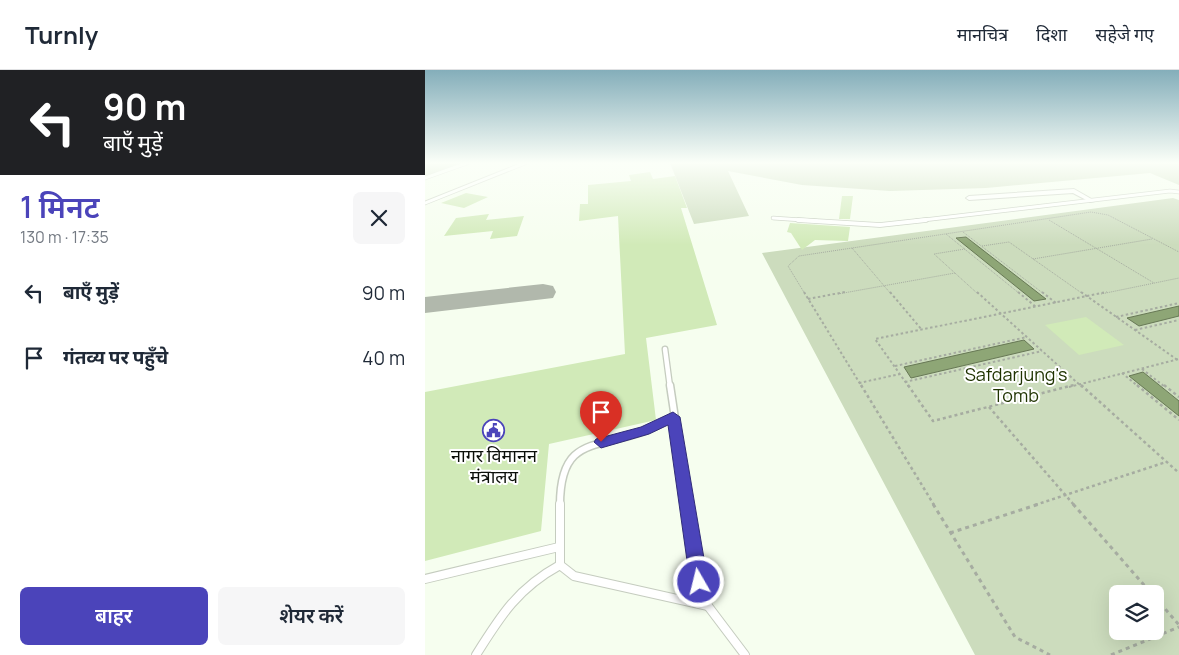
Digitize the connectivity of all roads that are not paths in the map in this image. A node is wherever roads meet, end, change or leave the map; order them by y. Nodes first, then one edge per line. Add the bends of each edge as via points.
1 (455, 190) edge
2 (1083, 190) edge
3 (1075, 191) junction
4 (1179, 192) edge
5 (969, 198) dead end
6 (1092, 201) junction
7 (425, 202) edge
8 (773, 218) dead end
9 (665, 349) dead end
10 (673, 417) junction
11 (559, 547) junction
12 (559, 565) junction
13 (425, 579) edge
14 (708, 606) junction
15 (476, 655) edge
16 (745, 655) edge

1 - 7 lane
2 - 3 street
3 - 5 street
3 - 6 street
4 - 6 lane
6 - 8 lane via 880,225
9 - 10 lane
10 - 11 lane via 645,431 586,446 573,455 561,485
10 - 14 lane via 699,582
11 - 12 lane
11 - 13 lane
12 - 14 lane via 574,576
12 - 15 lane via 537,576 520,590 505,607
14 - 16 lane

